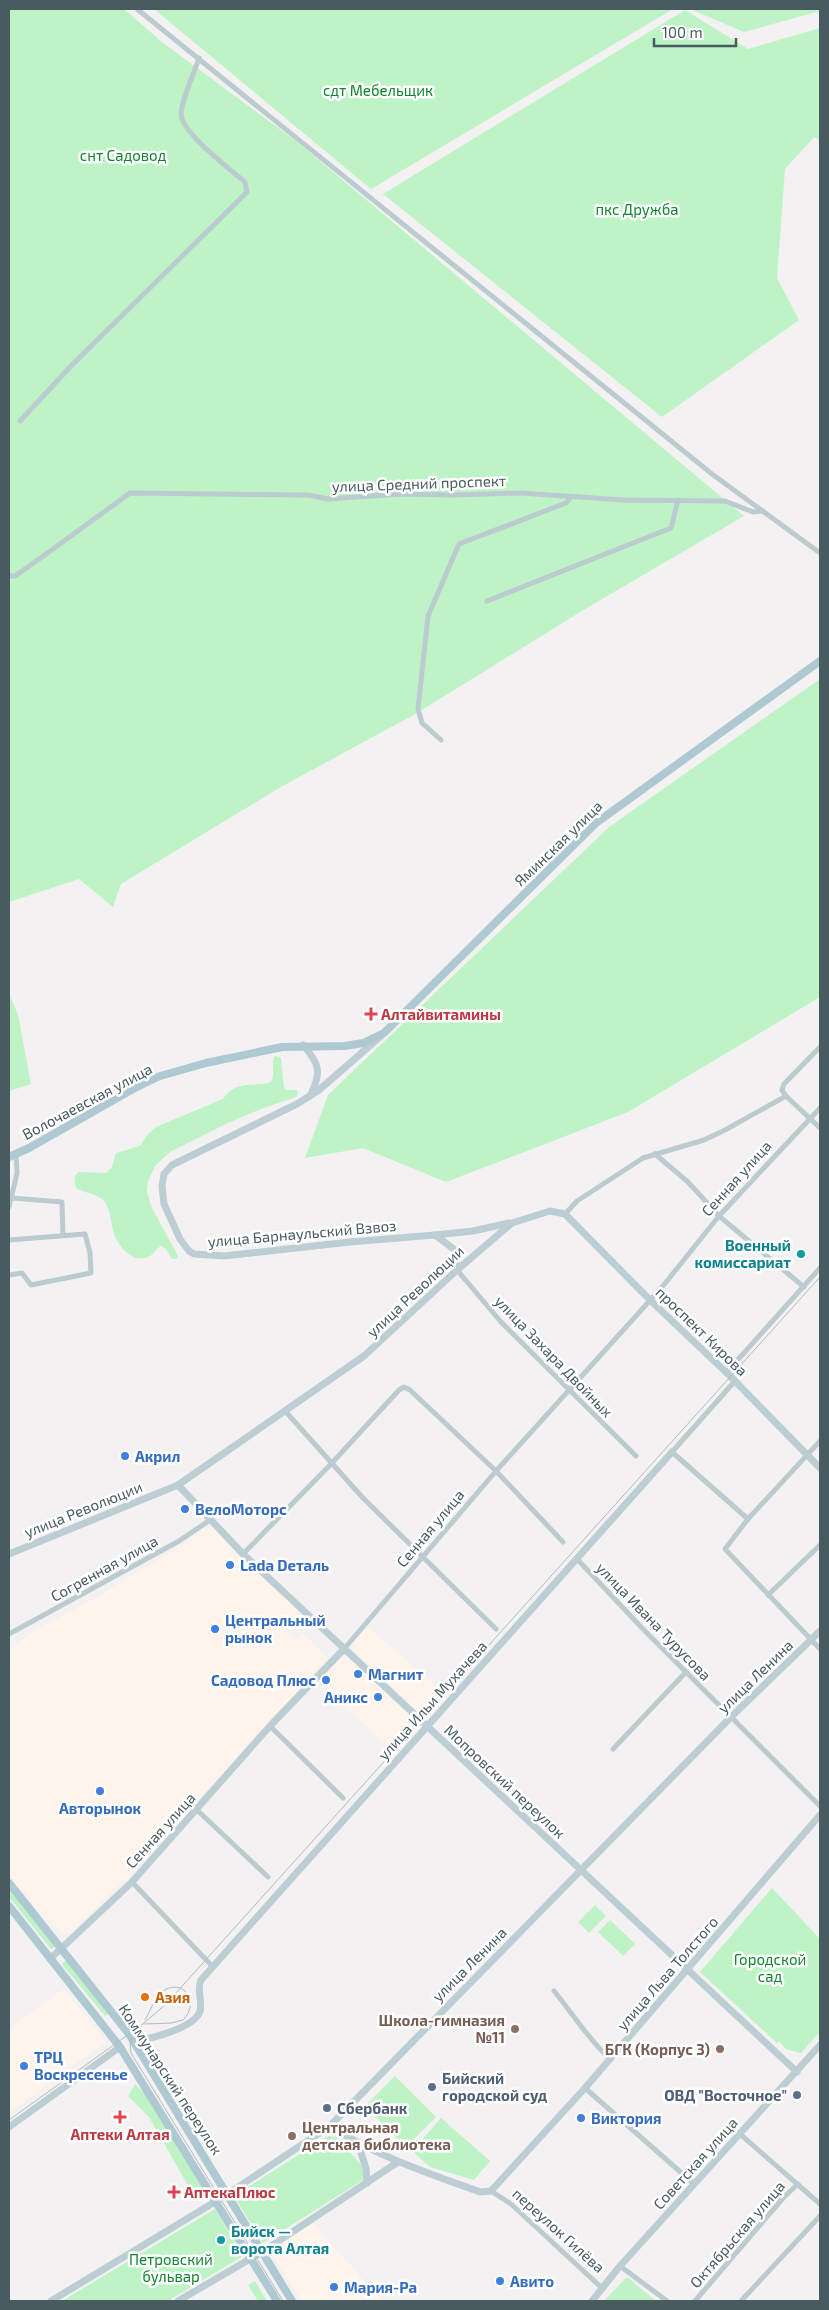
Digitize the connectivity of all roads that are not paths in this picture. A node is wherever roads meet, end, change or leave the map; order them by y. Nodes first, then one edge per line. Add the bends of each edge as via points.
1 (137, 9) edge
2 (199, 58) junction
3 (20, 421) dead end
4 (572, 497) junction
5 (678, 500) junction
6 (764, 511) junction
7 (820, 553) edge
8 (9, 576) edge
9 (487, 601) dead end
10 (820, 661) edge
11 (441, 740) dead end
12 (384, 1034) junction
13 (303, 1045) junction
14 (820, 1048) edge
15 (310, 1096) junction
16 (786, 1096) junction
17 (820, 1108) edge
18 (810, 1118) junction
19 (820, 1128) edge
20 (655, 1154) junction
21 (12, 1155) edge
22 (12, 1198) junction
23 (9, 1207) edge
24 (566, 1214) junction
25 (719, 1216) junction
26 (512, 1223) junction
27 (63, 1234) junction
28 (435, 1235) junction
29 (9, 1240) edge
30 (820, 1268) edge
31 (457, 1270) junction
32 (9, 1275) edge
33 (804, 1287) junction
34 (650, 1300) junction
35 (726, 1373) junction
36 (734, 1381) junction
37 (568, 1390) junction
38 (286, 1412) junction
39 (820, 1441) edge
40 (672, 1452) junction
41 (808, 1455) junction
42 (636, 1456) dead end
43 (331, 1464) junction
44 (820, 1468) edge
45 (496, 1471) junction
46 (178, 1485) junction
47 (748, 1519) junction
48 (210, 1520) junction
49 (563, 1542) dead end
50 (820, 1545) edge
51 (9, 1554) edge
52 (243, 1554) junction
53 (422, 1558) junction
54 (576, 1559) junction
55 (768, 1595) junction
56 (496, 1629) dead end
57 (820, 1631) edge
58 (9, 1634) edge
59 (811, 1640) junction
60 (344, 1649) junction
61 (820, 1650) edge
62 (686, 1672) junction
63 (731, 1717) junction
64 (270, 1726) junction
65 (426, 1726) junction
66 (613, 1749) dead end
67 (343, 1798) dead end
68 (820, 1806) edge
69 (197, 1810) junction
70 (820, 1815) edge
71 (581, 1871) junction
72 (268, 1876) dead end
73 (132, 1882) junction
74 (9, 1883) edge
75 (9, 1906) edge
76 (62, 1949) junction
77 (51, 1958) junction
78 (213, 1966) junction
79 (687, 1970) junction
80 (554, 1991) dead end
81 (134, 2041) junction
82 (820, 2045) edge
83 (120, 2047) junction
84 (610, 2059) junction
85 (797, 2072) junction
86 (585, 2088) junction
87 (330, 2126) junction
88 (9, 2127) edge
89 (740, 2134) junction
90 (358, 2144) junction
91 (398, 2162) junction
92 (366, 2183) junction
93 (694, 2184) junction
94 (798, 2184) junction
95 (491, 2191) junction
96 (228, 2194) junction
97 (216, 2202) junction
98 (820, 2204) edge
99 (820, 2216) edge
100 (262, 2252) junction
101 (251, 2259) junction
102 (620, 2266) junction
103 (603, 2289) junction
104 (51, 2301) edge
105 (178, 2301) edge
106 (277, 2301) edge
107 (292, 2301) edge
108 (592, 2301) edge
109 (667, 2301) edge
110 (695, 2301) edge
111 (741, 2301) edge

1 - 2 street
2 - 3 street via 181,115 194,137 245,182 248,189
2 - 6 street via 712,474
4 - 5 street, улица Средний проспект
4 - 8 street, улица Средний проспект via 521,493 401,494 328,499 308,495 130,493 15,576
4 - 11 street via 566,503 458,544 428,616 418,709 424,726
5 - 6 street, улица Средний проспект via 725,501 753,512
5 - 9 street via 672,528
6 - 7 street
10 - 12 main road, Яминская улица via 596,822
12 - 13 main road, Волочаевская улица via 345,1046
12 - 15 street, улица Барнаульский Взвоз
13 - 15 street via 313,1056 318,1073
13 - 21 main road, Волочаевская улица via 215,1061 160,1076
14 - 16 street via 784,1084 782,1090
15 - 28 street, улица Барнаульский Взвоз via 275,1116 180,1159 167,1169 162,1186 164,1204 188,1250 203,1256 224,1256
16 - 18 street
16 - 20 street via 704,1140
17 - 18 street, Сенная улица
18 - 19 street
18 - 25 street, Сенная улица
20 - 24 street via 643,1158 584,1196
20 - 25 street via 688,1182
21 - 22 street via 17,1173
22 - 23 street
22 - 27 street via 62,1202
24 - 26 street, улица Революции via 550,1211
24 - 34 street, проспект Кирова
25 - 33 street
25 - 34 street, Сенная улица
26 - 28 street, улица Барнаульский Взвоз
26 - 31 street, улица Революции
27 - 29 street
27 - 32 street via 86,1234 92,1273 31,1285 22,1273
28 - 31 street via 455,1250
30 - 33 street
31 - 37 street, улица Захара Двойных via 501,1322
31 - 38 street, улица Революции via 364,1356
33 - 35 street
34 - 35 street, проспект Кирова
34 - 37 street, Сенная улица
35 - 36 street, проспект Кирова
36 - 40 street
36 - 41 street, проспект Кирова
37 - 42 street, улица Захара Двойных
37 - 45 street, Сенная улица
38 - 43 street
38 - 46 street, улица Революции
39 - 41 street
40 - 47 street
40 - 54 street, улица Ильи Мухачева
41 - 44 street, проспект Кирова
41 - 47 street
43 - 45 street via 404,1387
43 - 52 street
43 - 53 street
45 - 49 street
45 - 53 street, Сенная улица
46 - 48 street, Мопровский переулок
46 - 51 street, улица Революции
47 - 55 street via 726,1549
48 - 52 street, Мопровский переулок
48 - 58 street, Согренная улица via 179,1541
50 - 55 street
52 - 60 street, Мопровский переулок
53 - 56 street
53 - 60 street, Сенная улица
54 - 62 street, улица Ивана Турусова
54 - 65 street, улица Ильи Мухачева
55 - 59 street
57 - 59 street, улица Ленина
59 - 61 street
59 - 63 street, улица Ленина
60 - 64 street, Сенная улица
60 - 65 street, Мопровский переулок
62 - 63 street, улица Ивана Турусова
62 - 66 street
63 - 68 street, улица Ивана Турусова
63 - 71 street, улица Ленина
64 - 67 street
64 - 69 street, Сенная улица
65 - 71 street, Мопровский переулок
65 - 78 street, улица Ильи Мухачева
69 - 72 street
69 - 73 street, Сенная улица
70 - 79 street, улица Льва Толстого
71 - 79 street, Мопровский переулок
71 - 87 street, улица Ленина
73 - 76 street, Сенная улица
73 - 78 street
74 - 76 main road, Коммунарский переулок
75 - 77 main road, Коммунарский переулок
76 - 77 street, Сенная улица
76 - 81 main road, Коммунарский переулок
77 - 83 main road, Коммунарский переулок
78 - 81 street, улица Ильи Мухачева via 199,1983 200,2010 196,2018 180,2028
79 - 84 street, улица Льва Толстого
79 - 85 street, Мопровский переулок
80 - 84 street via 592,2042
81 - 96 main road, Коммунарский переулок
82 - 85 street, Советская улица
83 - 88 street
83 - 97 main road, Коммунарский переулок
84 - 86 street, улица Льва Толстого
85 - 89 street, Советская улица
86 - 93 street
86 - 95 street, улица Льва Толстого
87 - 90 street, переулок Гилёва
87 - 96 street, улица Ленина
89 - 93 street, Советская улица
89 - 94 street
90 - 91 street, переулок Гилёва
90 - 92 street via 366,2168
91 - 92 street
91 - 95 street, переулок Гилёва via 480,2192
92 - 100 street
93 - 102 street, Советская улица
94 - 98 street
94 - 110 street, Октябрьская улица
95 - 103 street, переулок Гилёва via 511,2204
96 - 97 street, улица Ленина
96 - 100 main road, Коммунарский переулок
97 - 101 main road, Коммунарский переулок
97 - 104 street, улица Ленина
99 - 111 street
100 - 101 street
100 - 107 main road, Коммунарский переулок
101 - 105 street
101 - 106 main road, Коммунарский переулок
102 - 103 street, Советская улица
102 - 109 street
103 - 108 street, Советская улица

